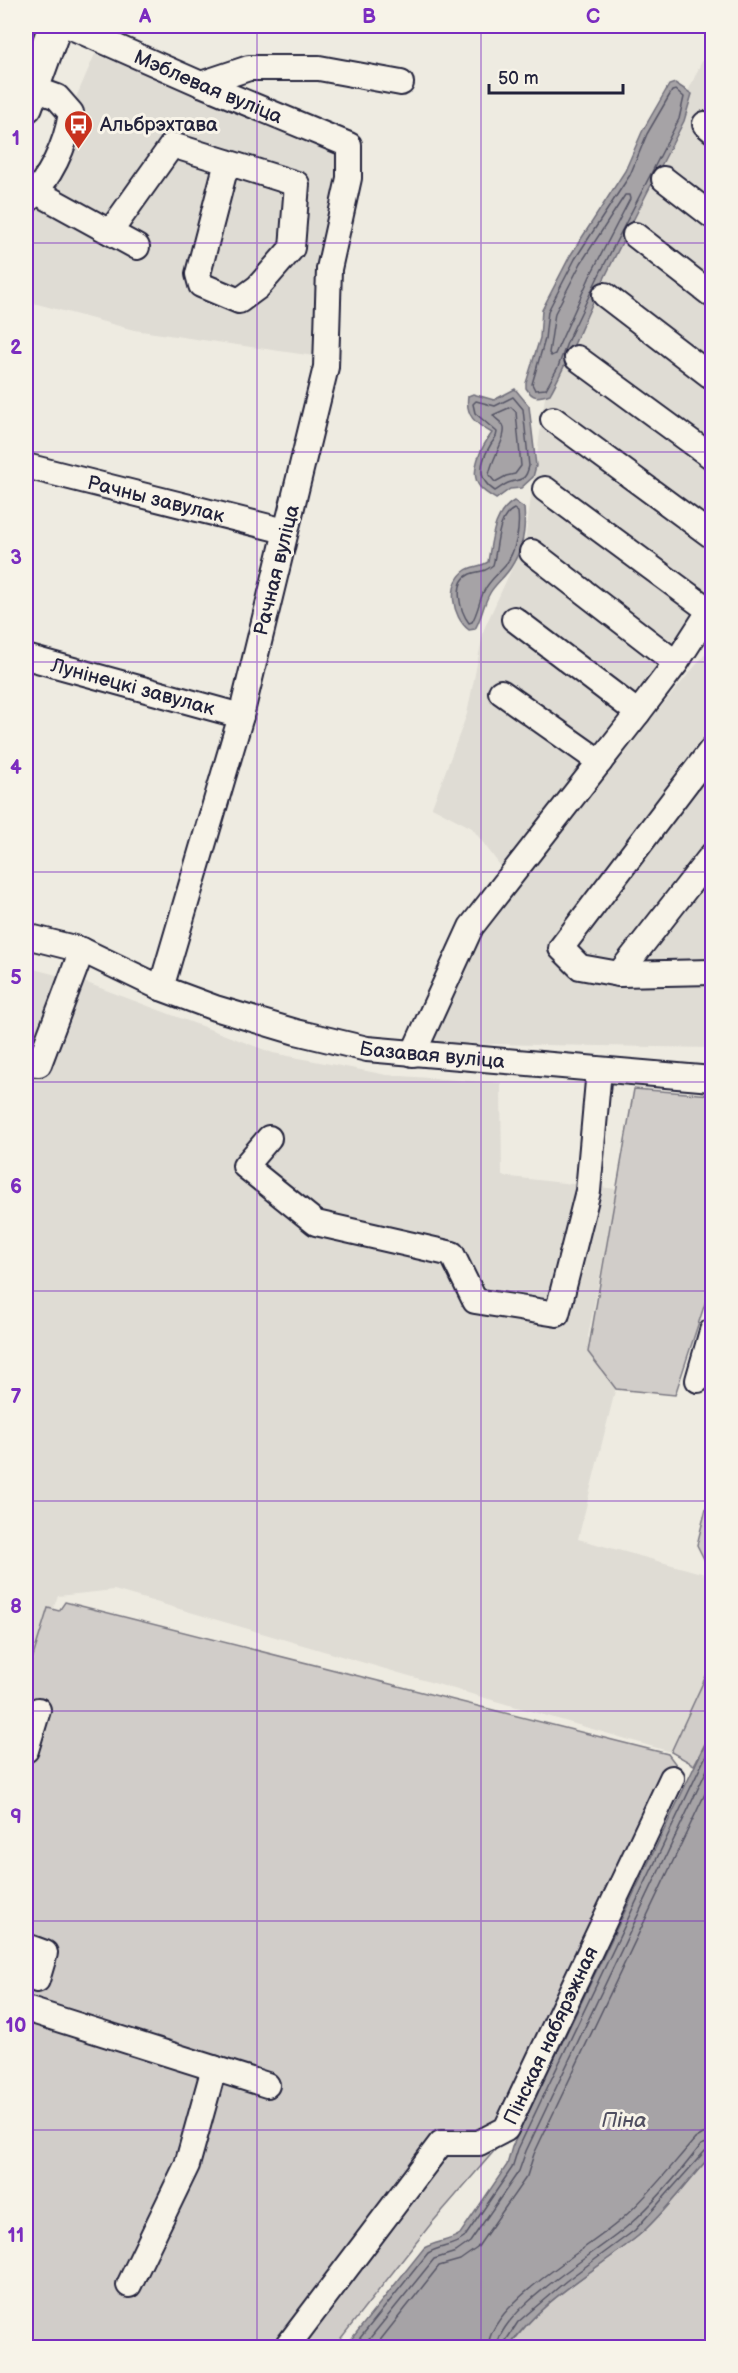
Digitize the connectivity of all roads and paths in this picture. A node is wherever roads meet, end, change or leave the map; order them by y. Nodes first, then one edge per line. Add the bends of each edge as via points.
1 (55, 26) edge
2 (69, 26) edge
3 (401, 83) dead end
4 (201, 84) junction
5 (29, 97) edge
6 (349, 145) joint
7 (227, 162) junction
8 (664, 179) dead end
9 (30, 196) edge
10 (712, 216) edge
11 (110, 232) junction
12 (635, 235) dead end
13 (137, 247) dead end
14 (605, 295) dead end
15 (712, 295) edge
16 (577, 358) dead end
17 (712, 377) edge
18 (553, 419) dead end
19 (712, 457) edge
20 (26, 466) edge
21 (545, 489) dead end
22 (285, 531) junction
23 (712, 536) edge
24 (532, 552) dead end
25 (711, 609) edge
26 (514, 619) dead end
27 (26, 657) edge
28 (676, 663) junction
29 (501, 692) dead end
30 (638, 713) junction
31 (241, 716) junction
32 (712, 749) edge
33 (600, 762) junction
34 (712, 855) edge
35 (26, 936) edge
36 (82, 950) junction
37 (711, 970) edge
38 (619, 974) junction
39 (161, 988) junction
40 (413, 1054) junction
41 (26, 1063) edge
42 (599, 1070) junction
43 (712, 1079) edge
44 (269, 1138) dead end
45 (712, 1331) edge
46 (698, 1380) dead end
47 (38, 1710) dead end
48 (26, 1750) edge
49 (672, 1778) dead end
50 (26, 1946) edge
51 (37, 1980) dead end
52 (26, 2009) edge
53 (214, 2068) junction
54 (267, 2085) dead end
55 (129, 2285) dead end
56 (286, 2348) edge

1 - 5 main road
2 - 4 street, Мэблевая вуліца
3 - 4 street via 319,68 249,68
4 - 6 street, Мэблевая вуліца
5 - 9 street via 57,97 71,113 53,167
6 - 22 street, Рачная вуліца via 350,178 329,269 326,367
7 - 7 street via 198,274 201,285 239,302 258,287 292,248 297,184
7 - 11 street via 172,145
8 - 10 street
9 - 11 street
11 - 13 street
12 - 15 street
14 - 17 street
16 - 19 street
18 - 23 street
20 - 22 street, Рачны завулак
21 - 25 street
22 - 31 street, Рачная вуліца
24 - 28 street
25 - 28 street
26 - 30 street
27 - 31 street, Лунінецкі завулак
28 - 30 street
29 - 33 street
30 - 33 street
31 - 39 street, Рачная вуліца
32 - 38 street via 561,948 580,967
33 - 40 street via 471,927
34 - 38 street
35 - 36 street, Базавая вуліца
36 - 39 street, Базавая вуліца
36 - 41 street via 39,1064
37 - 38 street
39 - 40 street, Базавая вуліца via 296,1032 366,1049
40 - 42 street, Базавая вуліца
42 - 43 street, Базавая вуліца
42 - 44 street via 588,1191 556,1314 475,1301 452,1254 316,1224 245,1166
45 - 46 street
47 - 48 street
49 - 56 street, Пінская набярэжная via 506,2129 479,2143 441,2143
50 - 51 street via 45,1953
52 - 53 street
53 - 54 street
53 - 55 street via 187,2165

